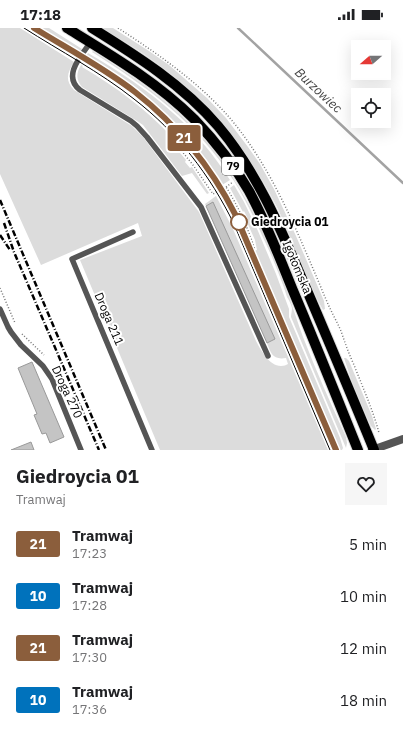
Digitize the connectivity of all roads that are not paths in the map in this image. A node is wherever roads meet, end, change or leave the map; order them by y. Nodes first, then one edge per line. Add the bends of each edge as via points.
1 (67, 28) edge
2 (92, 28) edge
3 (90, 43) junction
4 (133, 232) dead end
5 (0, 309) edge
6 (268, 356) dead end
7 (403, 439) edge
8 (81, 450) edge
9 (152, 450) edge
10 (358, 450) edge
11 (373, 450) edge

1 - 3 main road, Igołomska / 79
2 - 11 main road, Igołomska / 79 via 136,56 184,92 218,127 242,158 281,230
3 - 6 lane via 73,70 75,85 137,126 201,207
3 - 10 main road, Igołomska / 79 via 148,80 181,107 205,130 238,174 268,231
4 - 9 lane, Droga 211 via 72,259
5 - 8 lane, Droga 270 via 11,332 52,379
7 - 11 street

